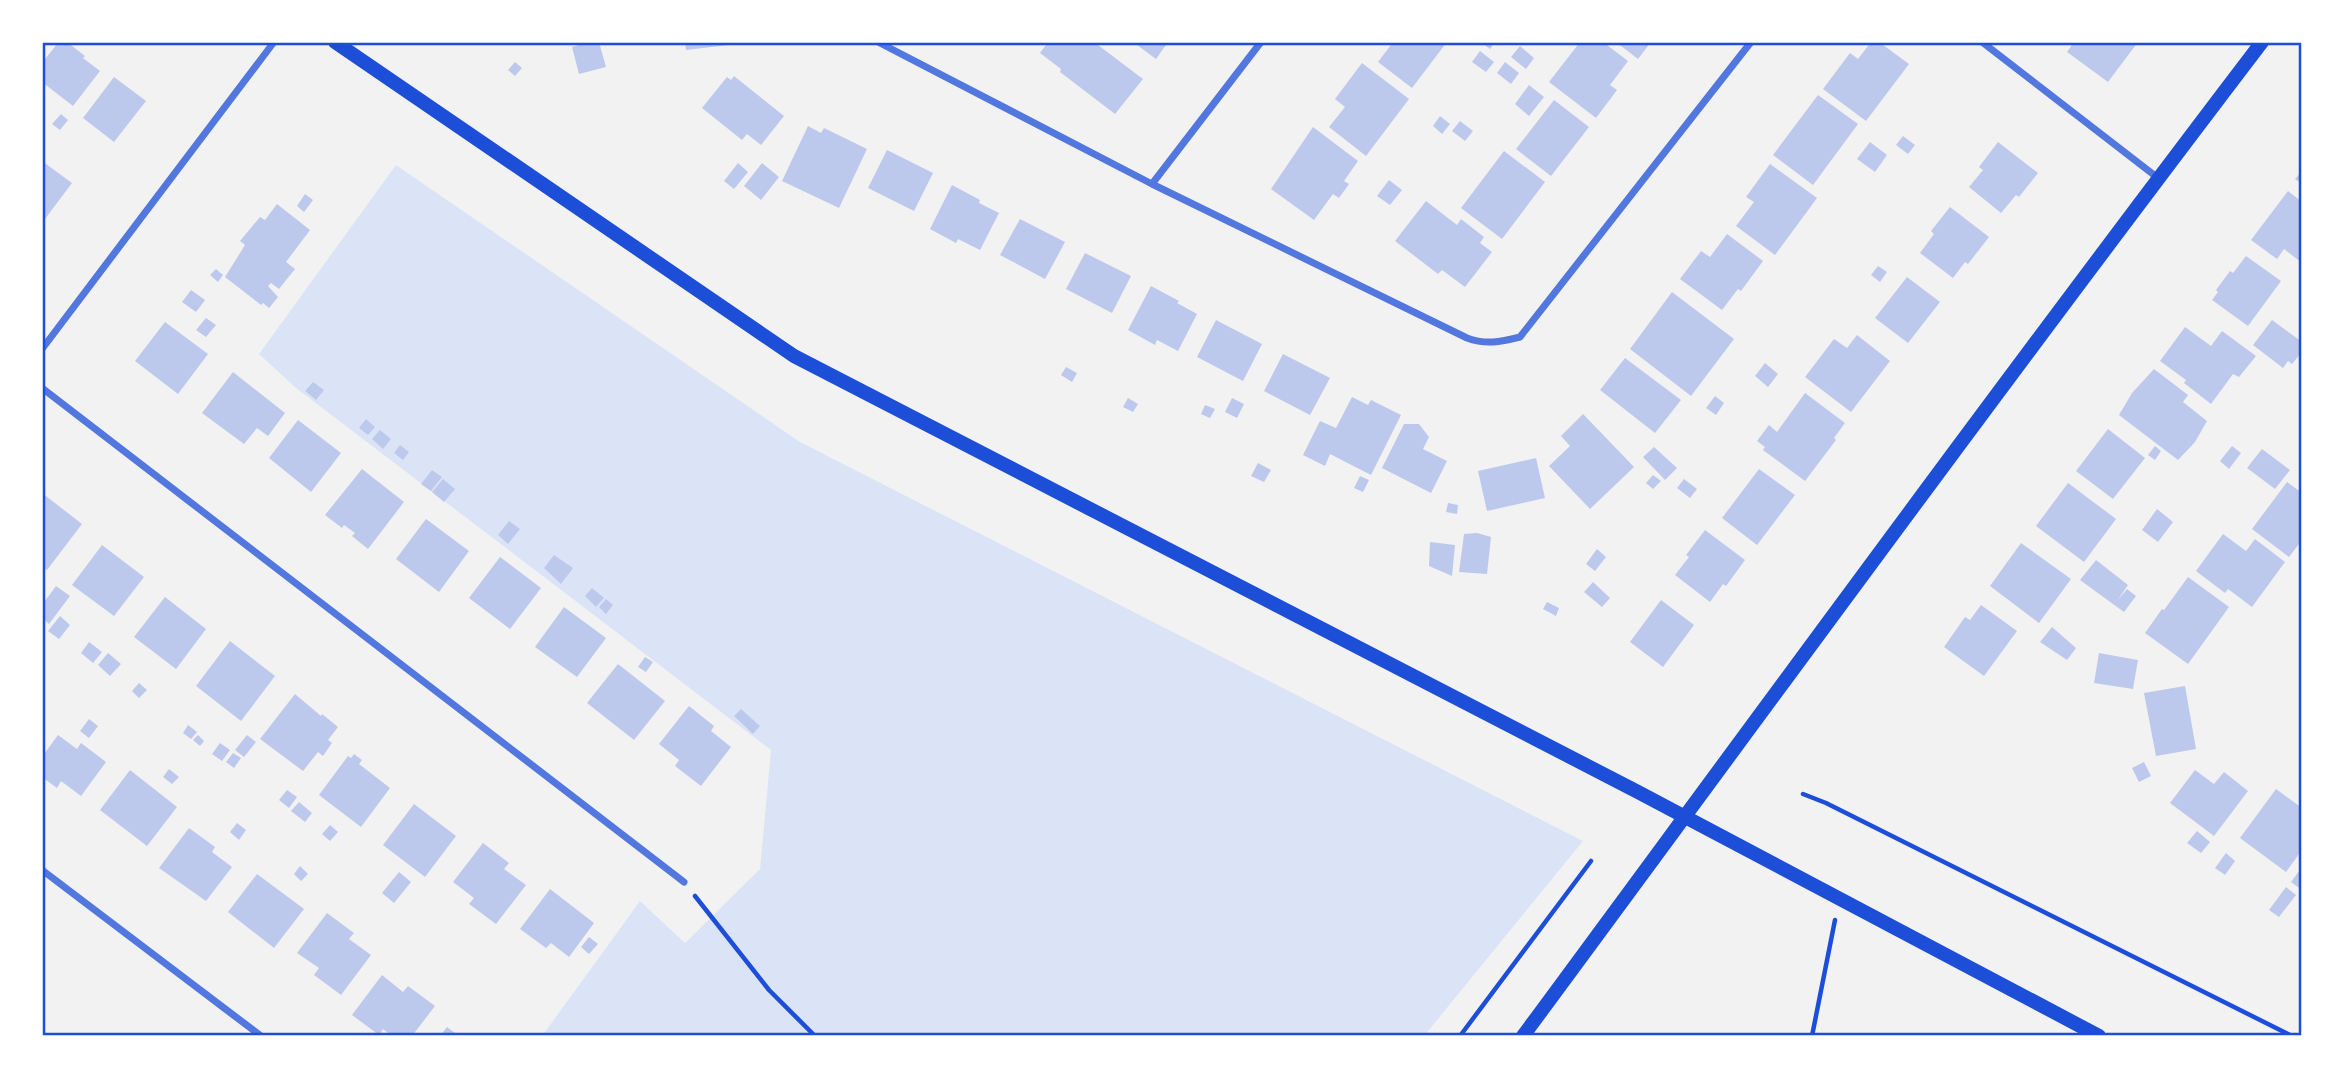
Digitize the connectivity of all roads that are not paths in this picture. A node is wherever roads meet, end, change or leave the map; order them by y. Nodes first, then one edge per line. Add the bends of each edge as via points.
1 (274, 42) edge
2 (335, 42) edge
3 (878, 42) edge
4 (1261, 42) edge
5 (1751, 42) edge
6 (1982, 42) edge
7 (2262, 42) edge
8 (2158, 178) junction
9 (1152, 184) junction
10 (42, 349) edge
11 (42, 388) edge
12 (1684, 817) junction
13 (42, 870) edge
14 (684, 882) road end
15 (261, 1036) edge
16 (1523, 1036) edge
17 (2099, 1036) edge

1 - 10 street
2 - 12 main road via 794,356
3 - 9 street
4 - 9 street
5 - 9 street via 1520,337 1493,344 1467,338
6 - 8 street
7 - 8 main road
8 - 12 main road
11 - 14 street
12 - 16 main road
12 - 17 main road
13 - 15 street

